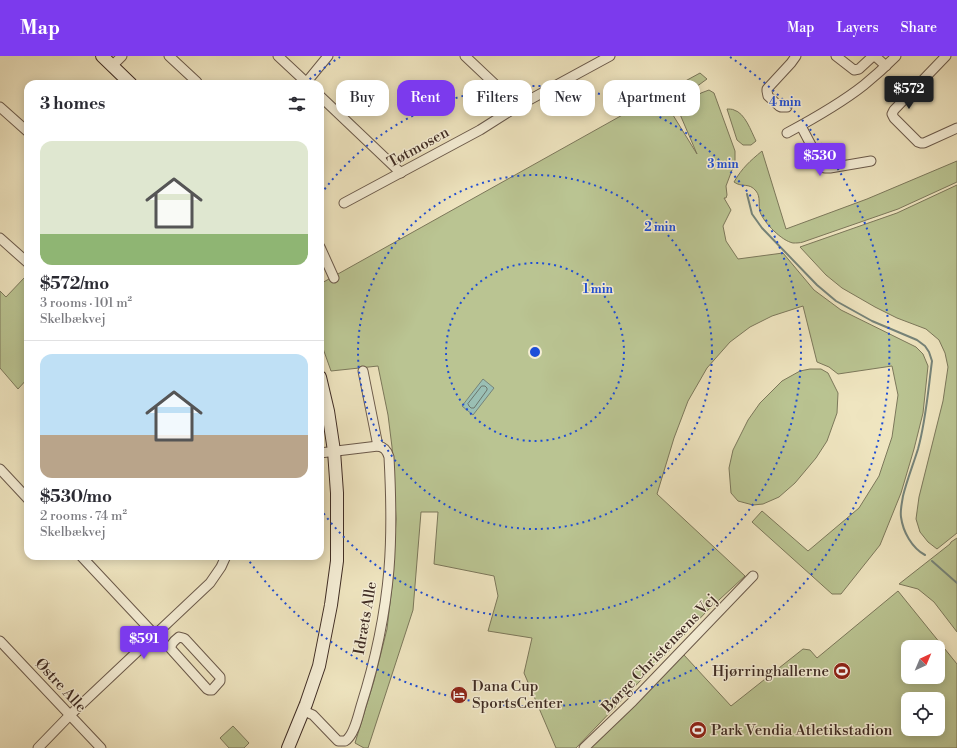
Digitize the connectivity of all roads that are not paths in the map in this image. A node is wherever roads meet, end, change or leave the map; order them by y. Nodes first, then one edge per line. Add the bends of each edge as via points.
1 (102, 56) edge
2 (122, 56) edge
3 (170, 56) edge
4 (278, 56) edge
5 (328, 56) edge
6 (465, 56) edge
7 (610, 56) edge
8 (796, 56) edge
9 (836, 56) edge
10 (896, 56) edge
11 (946, 56) edge
12 (112, 66) junction
13 (886, 66) junction
14 (127, 80) edge
15 (195, 80) edge
16 (302, 80) edge
17 (309, 80) edge
18 (490, 80) edge
19 (532, 98) edge
20 (324, 100) edge
21 (0, 107) edge
22 (787, 107) dead end
23 (502, 116) edge
24 (801, 126) junction
25 (24, 128) edge
26 (957, 128) edge
27 (787, 133) dead end
28 (871, 161) dead end
29 (401, 173) junction
30 (344, 203) dead end
31 (0, 238) edge
32 (324, 256) edge
33 (24, 259) edge
34 (334, 278) dead end
35 (363, 371) dead end
36 (324, 394) edge
37 (378, 446) junction
38 (334, 451) junction
39 (324, 452) edge
40 (0, 469) edge
41 (24, 495) edge
42 (85, 560) edge
43 (224, 560) edge
44 (753, 576) dead end
45 (162, 629) junction
46 (155, 635) junction
47 (0, 641) edge
48 (174, 641) junction
49 (304, 711) junction
50 (70, 715) junction
51 (38, 748) edge
52 (101, 748) edge
53 (288, 748) edge
54 (584, 748) edge

1 - 12 street
2 - 12 street
3 - 15 street
4 - 16 street
5 - 17 street
6 - 18 street
7 - 19 street, Tøtmosen
8 - 22 street via 766,91 781,107
9 - 13 street via 854,70 859,69 872,57 876,57
10 - 13 street
11 - 26 street via 892,114 921,143
12 - 14 street
13 - 24 street via 864,86
20 - 29 street
21 - 25 street
23 - 29 street, Tøtmosen
24 - 27 street
24 - 28 street via 825,168
29 - 30 street, Tøtmosen
31 - 33 street
32 - 34 street
35 - 37 street, Idræts Alle
36 - 38 street
37 - 38 street
37 - 49 street, Idræts Alle via 384,448 388,457 389,569 381,626 368,684 352,732 345,741 338,741 314,715
38 - 39 street
38 - 49 street via 337,493 336,568 319,666
40 - 41 street
42 - 46 street
43 - 45 street via 210,583
44 - 54 street, Børge Christensens Vej via 633,701
45 - 46 street
45 - 48 street
46 - 50 street
47 - 50 street, Østre Alle
48 - 48 street via 179,637 183,638 219,675 220,681 212,690 209,690 172,651 170,647
49 - 53 street
50 - 51 street
50 - 52 street, Østre Alle

